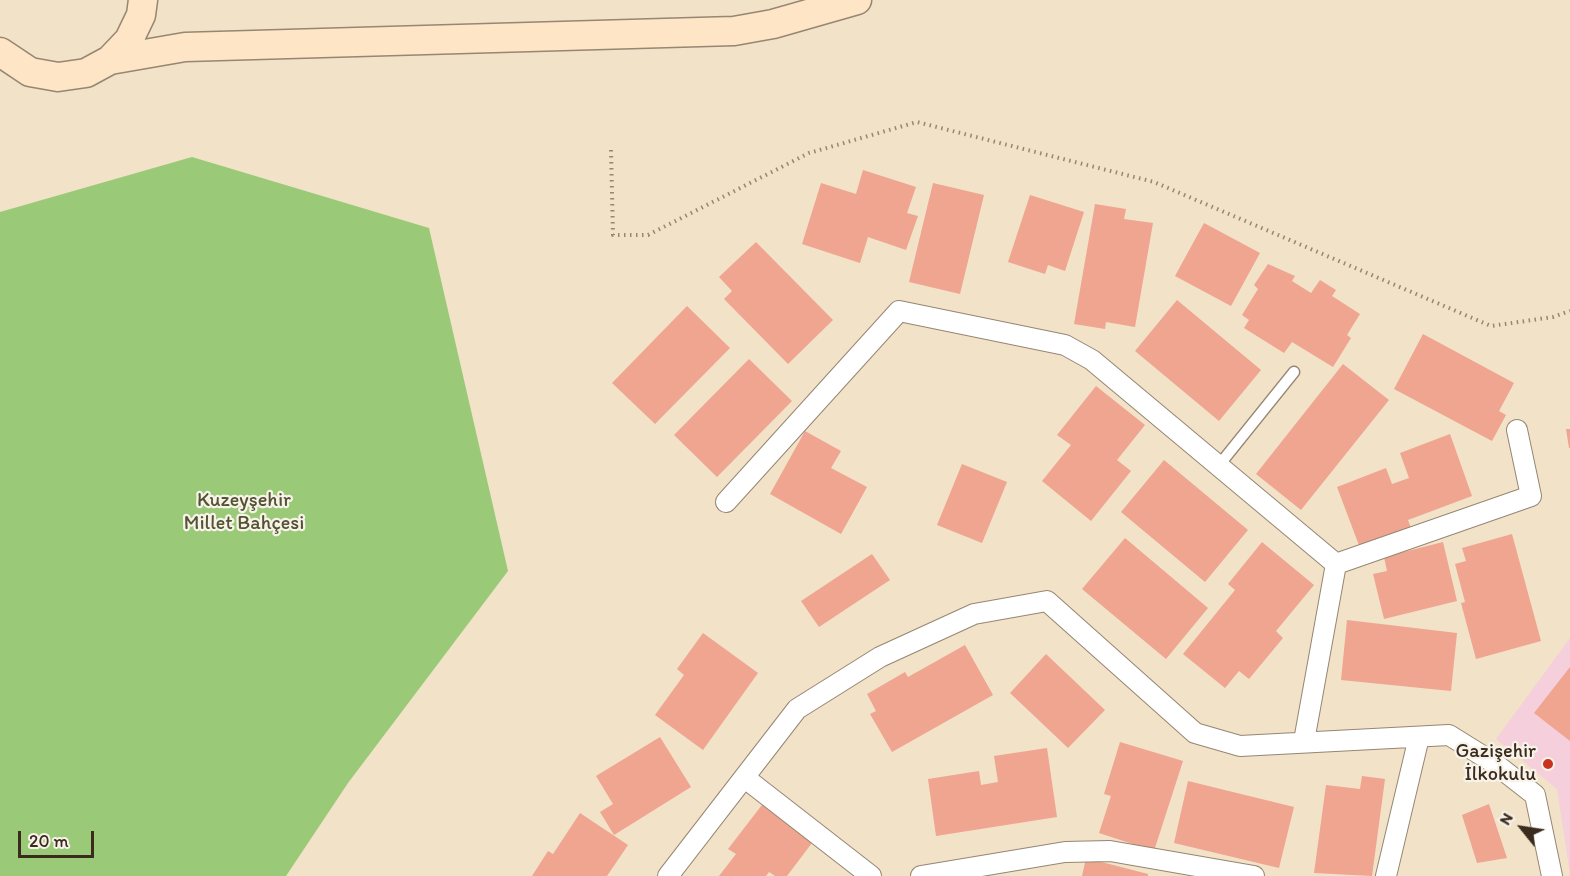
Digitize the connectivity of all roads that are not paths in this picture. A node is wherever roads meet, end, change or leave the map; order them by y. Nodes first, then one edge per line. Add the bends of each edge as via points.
1 (143, 0) edge
2 (857, 0) edge
3 (0, 51) edge
4 (111, 60) junction
5 (1294, 372) dead end
6 (1517, 430) dead end
7 (1220, 464) junction
8 (726, 502) dead end
9 (1336, 564) junction
10 (1419, 737) junction
11 (1304, 741) junction
12 (745, 778) junction
13 (668, 876) edge
14 (871, 876) edge
15 (921, 876) edge
16 (1254, 876) edge
17 (1386, 876) edge
18 (1552, 876) edge

1 - 4 main road via 141,15 129,40
2 - 4 main road via 734,31 185,47
3 - 4 main road via 30,72 58,77 86,73
5 - 7 lane
6 - 9 street via 1531,496
7 - 8 street via 1092,360 1065,345 899,311
7 - 9 street
9 - 11 street
10 - 11 street
10 - 17 street
10 - 18 street via 1449,735 1494,763 1534,795
11 - 12 street via 1240,746 1195,733 1047,601 974,614 879,657 797,709
12 - 13 street
12 - 14 street
15 - 16 street via 1065,852 1110,851

